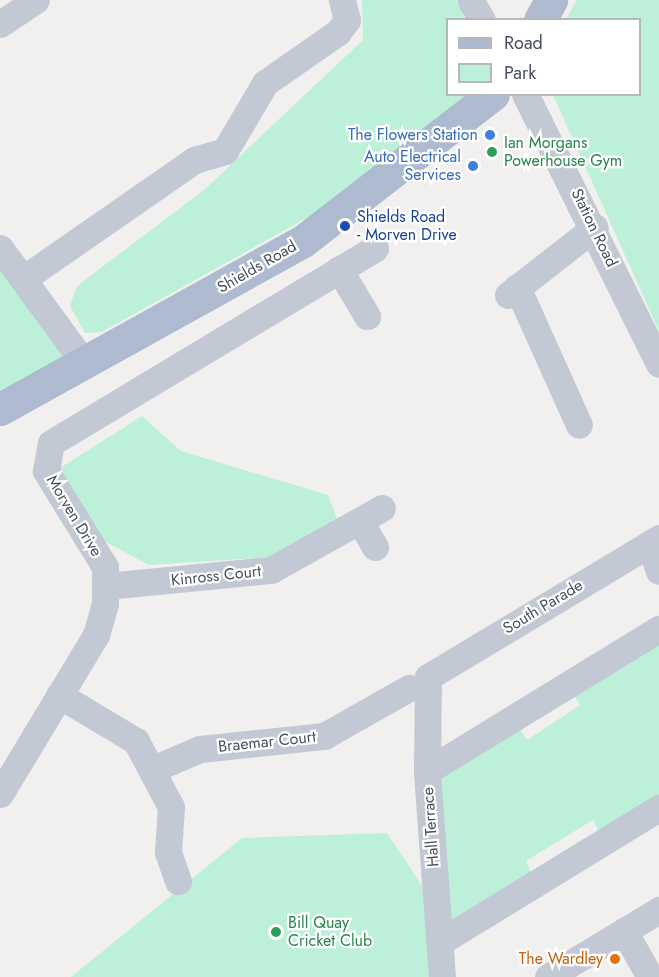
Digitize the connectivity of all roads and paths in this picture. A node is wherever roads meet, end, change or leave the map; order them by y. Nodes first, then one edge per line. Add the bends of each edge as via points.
1 (36, 0) edge
2 (342, 0) edge
3 (551, 0) edge
4 (541, 18) edge
5 (0, 24) edge
6 (490, 96) edge
7 (526, 96) edge
8 (595, 227) junction
9 (0, 248) edge
10 (375, 248) dead end
11 (339, 269) junction
12 (23, 279) junction
13 (367, 316) dead end
14 (86, 364) junction
15 (659, 364) edge
16 (0, 409) edge
17 (579, 425) dead end
18 (654, 541) edge
19 (375, 547) dead end
20 (659, 571) edge
21 (107, 586) junction
22 (659, 629) edge
23 (418, 683) junction
24 (59, 695) junction
25 (153, 769) junction
26 (427, 771) junction
27 (0, 794) edge
28 (659, 808) edge
29 (178, 881) dead end
30 (659, 910) edge
31 (624, 931) junction
32 (440, 942) junction
33 (560, 974) edge
34 (442, 977) edge
35 (650, 977) edge

1 - 5 street
2 - 12 street via 347,20 338,32 265,83 225,151 194,160
3 - 4 main road
6 - 14 main road, Shields Road via 303,241
7 - 8 street, Station Road
8 - 15 street, Station Road
8 - 17 street via 512,291
9 - 12 street
10 - 11 street, Morven Drive
11 - 13 street
11 - 21 street, Morven Drive via 51,443 46,471 51,484 105,567
12 - 14 street
14 - 16 main road, Shields Road
18 - 20 street
18 - 23 street, South Parade
19 - 21 street, Kinross Court via 371,514 271,570
21 - 24 street, Morven Drive via 96,635
22 - 26 street
23 - 25 street, Braemar Court via 324,736 200,749
23 - 26 street, Hall Terrace
24 - 25 street via 129,735
24 - 27 street, Morven Drive
25 - 29 street via 171,807 168,852
26 - 32 street, Hall Terrace
28 - 32 street
30 - 31 street
31 - 33 street
31 - 35 street
32 - 34 street, Hall Terrace

